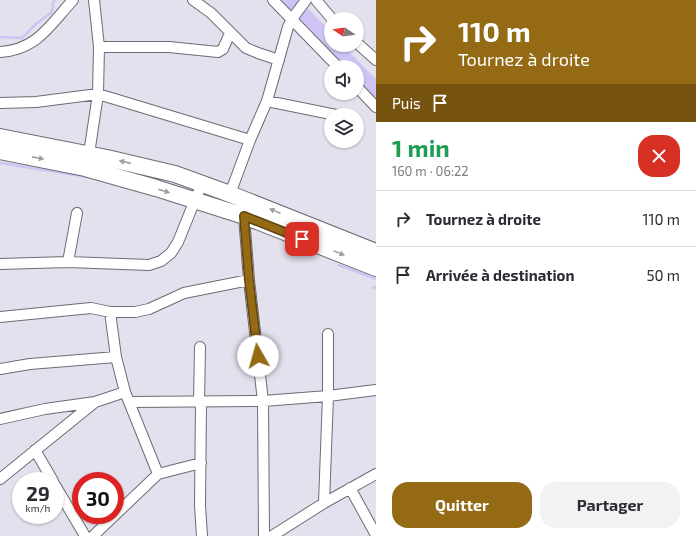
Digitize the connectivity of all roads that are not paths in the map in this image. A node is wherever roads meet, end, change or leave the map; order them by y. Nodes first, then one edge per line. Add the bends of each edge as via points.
1 (73, 0) edge
2 (94, 0) edge
3 (193, 0) edge
4 (274, 0) edge
5 (306, 0) edge
6 (316, 0) edge
7 (326, 12) edge
8 (294, 16) junction
9 (230, 33) junction
10 (99, 47) junction
11 (364, 49) edge
12 (0, 52) edge
13 (279, 60) junction
14 (332, 60) edge
15 (376, 60) edge
16 (98, 94) junction
17 (364, 94) edge
18 (267, 101) junction
19 (0, 103) edge
20 (376, 107) edge
21 (324, 113) edge
22 (0, 137) edge
23 (250, 140) junction
24 (0, 151) edge
25 (88, 154) junction
26 (202, 184) junction
27 (230, 194) junction
28 (194, 200) junction
29 (76, 213) dead end
30 (244, 216) junction
31 (376, 252) edge
32 (68, 262) junction
33 (0, 264) edge
34 (376, 268) edge
35 (249, 280) junction
36 (110, 312) junction
37 (0, 317) edge
38 (328, 334) dead end
39 (200, 347) dead end
40 (116, 357) junction
41 (0, 369) edge
42 (376, 390) edge
43 (125, 392) junction
44 (328, 396) junction
45 (263, 401) junction
46 (95, 402) junction
47 (130, 402) junction
48 (200, 403) junction
49 (0, 419) edge
50 (35, 450) junction
51 (202, 463) junction
52 (48, 472) edge
53 (158, 474) junction
54 (376, 474) edge
55 (0, 479) edge
56 (350, 488) junction
57 (64, 500) edge
58 (324, 503) junction
59 (124, 506) edge
60 (106, 524) edge
61 (376, 535) edge
62 (85, 536) edge
63 (93, 536) edge
64 (202, 536) edge
65 (264, 536) edge
66 (272, 536) edge

1 - 12 street via 28,46
2 - 10 street
3 - 9 street via 211,13
4 - 8 street
5 - 8 street
6 - 7 street
8 - 13 street via 288,27
8 - 14 street
9 - 10 street via 223,49 218,52
9 - 13 street via 246,48
10 - 16 street
11 - 15 street
13 - 18 street
16 - 19 street via 36,102
16 - 23 street
16 - 25 street
17 - 20 street
18 - 21 street
18 - 23 street
22 - 25 main road
23 - 27 street
24 -> 28 main road via 85,168
26 -> 25 main road via 175,174
26 - 27 main road
26 - 28 street
31 -> 27 main road
28 - 30 main road
28 - 32 street via 178,242 171,253 161,261 149,265
29 - 32 street
30 -> 34 main road
30 - 35 street
32 - 33 street
35 - 36 street via 184,292 149,309
35 - 45 street
36 - 37 street via 91,308
36 - 40 street
38 - 44 street
39 - 48 street
40 - 41 street
40 - 43 street
42 - 44 street
43 - 46 street
43 - 47 street
44 - 45 street
44 - 58 street
45 - 48 street
45 - 65 street
46 - 49 street via 16,414
46 - 50 street
47 - 48 street
47 - 53 street
48 - 51 street
50 - 52 street
50 - 55 street
51 - 53 street
51 - 64 street
53 - 59 street
54 - 56 street
56 - 58 street
56 - 61 street
57 - 62 street
58 - 66 street
60 - 63 street

